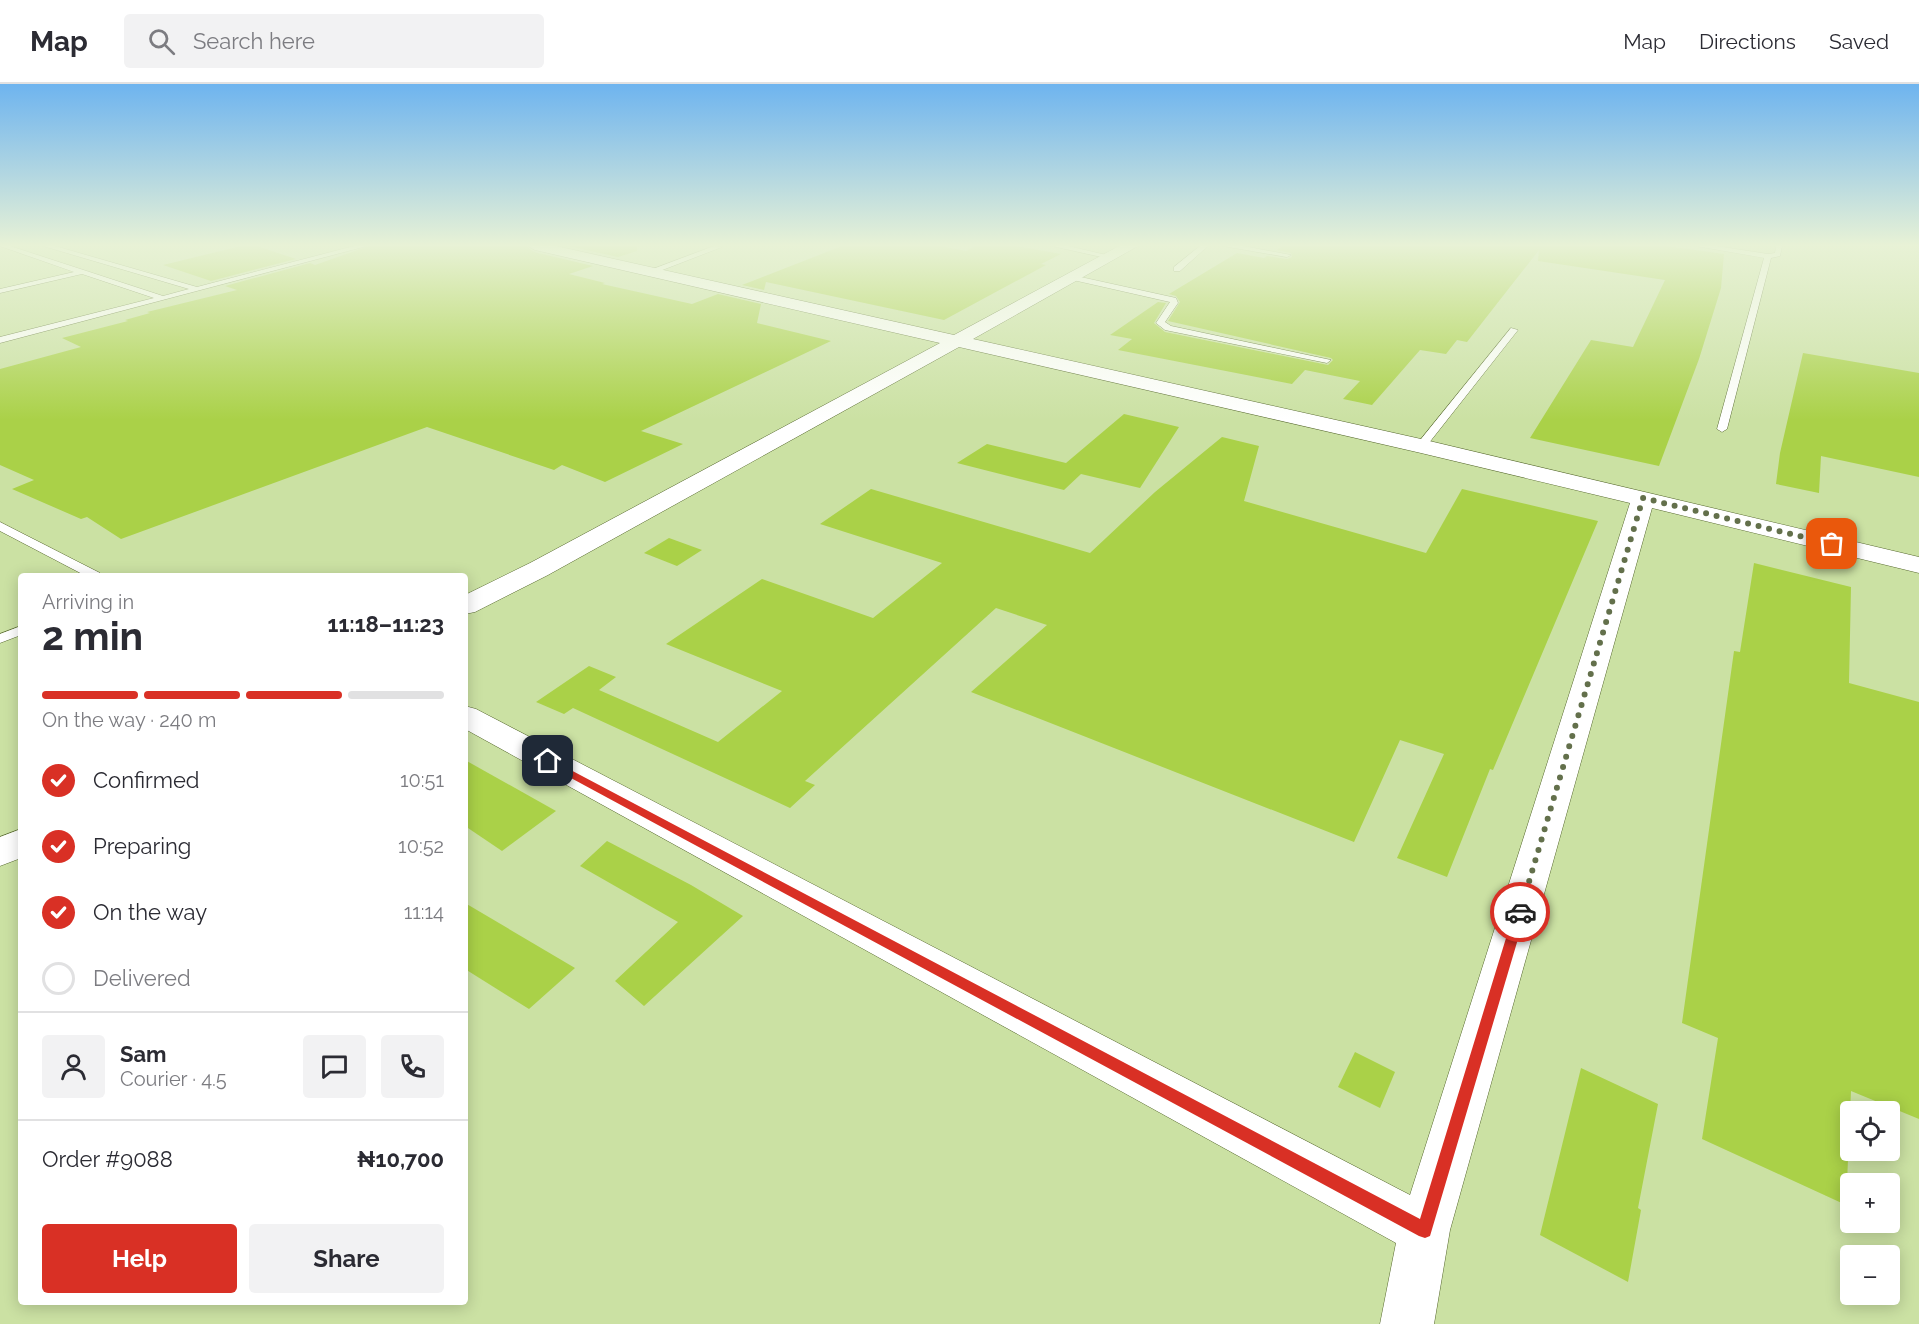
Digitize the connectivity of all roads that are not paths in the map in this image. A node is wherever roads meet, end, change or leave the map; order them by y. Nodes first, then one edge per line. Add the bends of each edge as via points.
1 (140, 304) edge
2 (790, 304) edge
3 (1026, 304) edge
4 (1173, 304) edge
5 (1755, 304) edge
6 (1514, 330) dead end
7 (0, 340) edge
8 (954, 341) junction
9 (1327, 360) dead end
10 (1722, 429) dead end
11 (1421, 446) junction
12 (1643, 498) junction
13 (0, 526) edge
14 (1919, 565) edge
15 (90, 573) edge
16 (468, 604) edge
17 (18, 631) edge
18 (0, 639) edge
19 (468, 718) edge
20 (18, 844) edge
21 (0, 853) edge
22 (1425, 1230) junction
23 (1407, 1324) edge

1 - 7 lane
2 - 8 street
3 - 8 street
4 - 9 lane via 1160,323 1168,328
5 - 10 lane
6 - 11 lane
8 - 11 street
8 - 16 street
11 - 12 street
12 - 14 street
12 - 22 street
13 - 15 lane
17 - 18 lane
19 - 22 street
20 - 21 street
22 - 23 street

